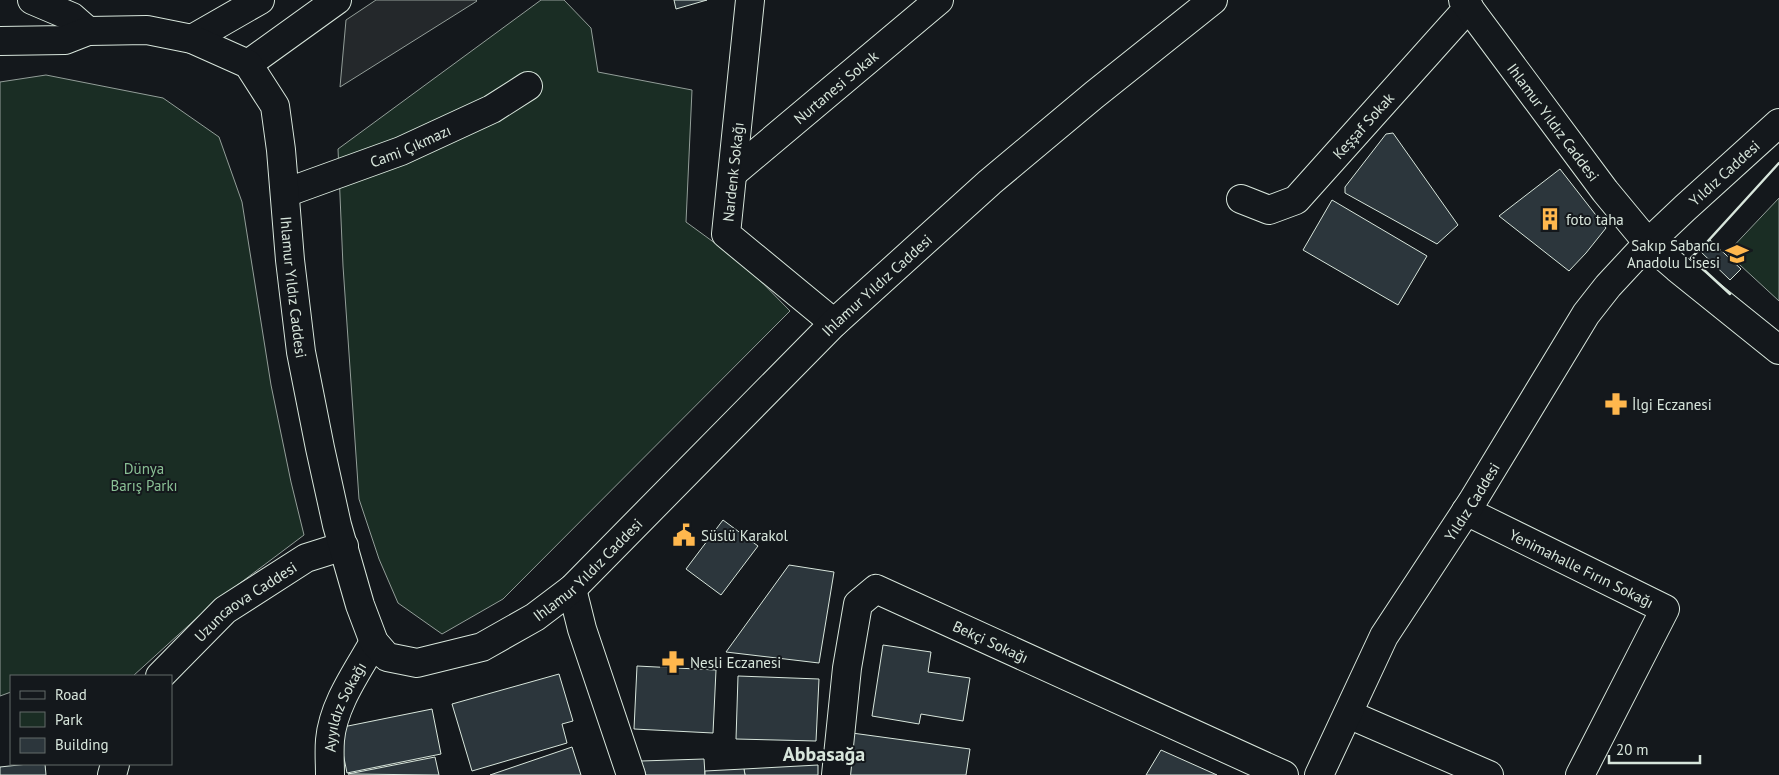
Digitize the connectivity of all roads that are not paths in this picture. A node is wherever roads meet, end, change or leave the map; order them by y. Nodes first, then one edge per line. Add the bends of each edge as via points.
1 (32, 0) edge
2 (260, 0) edge
3 (337, 0) edge
4 (750, 0) edge
5 (939, 0) edge
6 (1213, 0) edge
7 (1466, 4) edge
8 (88, 31) junction
9 (192, 39) junction
10 (0, 41) edge
11 (248, 64) junction
12 (528, 86) dead end
13 (1779, 124) edge
14 (732, 173) junction
15 (285, 193) junction
16 (1241, 199) dead end
17 (1648, 243) junction
18 (834, 323) junction
19 (1779, 350) edge
20 (1466, 511) junction
21 (344, 546) junction
22 (572, 588) junction
23 (374, 642) junction
24 (161, 675) edge
25 (1348, 714) junction
26 (330, 775) edge
27 (631, 775) edge
28 (836, 775) edge
29 (1284, 775) edge
30 (1319, 775) edge
31 (1489, 775) edge
32 (1580, 775) edge

1 - 8 street via 72,17
2 - 9 street
3 - 11 street
4 - 14 street, Nardenk Sokağı
5 - 14 street, Nurtanesi Sokak
6 - 18 street, Ihlamur Yıldız Caddesi via 990,182
7 - 16 street, Keşşaf Sokak via 1296,200 1269,210
7 - 17 street, Ihlamur Yıldız Caddesi via 1605,191
8 - 9 street via 147,30
8 - 10 street via 65,40
9 - 11 street
11 - 15 street, Ihlamur Yıldız Caddesi via 275,106
12 - 15 street, Cami Çıkmazı via 492,109 400,150
13 - 17 street, Yıldız Caddesi
14 - 18 street, Nardenk Sokağı via 726,234
15 - 21 street, Ihlamur Yıldız Caddesi via 301,352 326,477
17 - 19 street
17 - 20 street, Yıldız Caddesi via 1586,314
18 - 22 street, Ihlamur Yıldız Caddesi
20 - 25 street, Yıldız Caddesi via 1384,636
20 - 32 street, Yenimahalle Fırın Sokağı via 1665,609
21 - 23 street, Ihlamur Yıldız Caddesi
21 - 24 street, Uzuncaova Caddesi via 306,558 225,610
22 - 23 street, Ihlamur Yıldız Caddesi via 535,617 482,647 416,662 387,656
22 - 27 street via 582,629
23 - 26 street, Ayyıldız Sokağı via 336,715 330,739
25 - 30 street, Yıldız Caddesi
25 - 31 street
28 - 29 street, Bekçi Sokağı via 847,668 858,604 876,588

